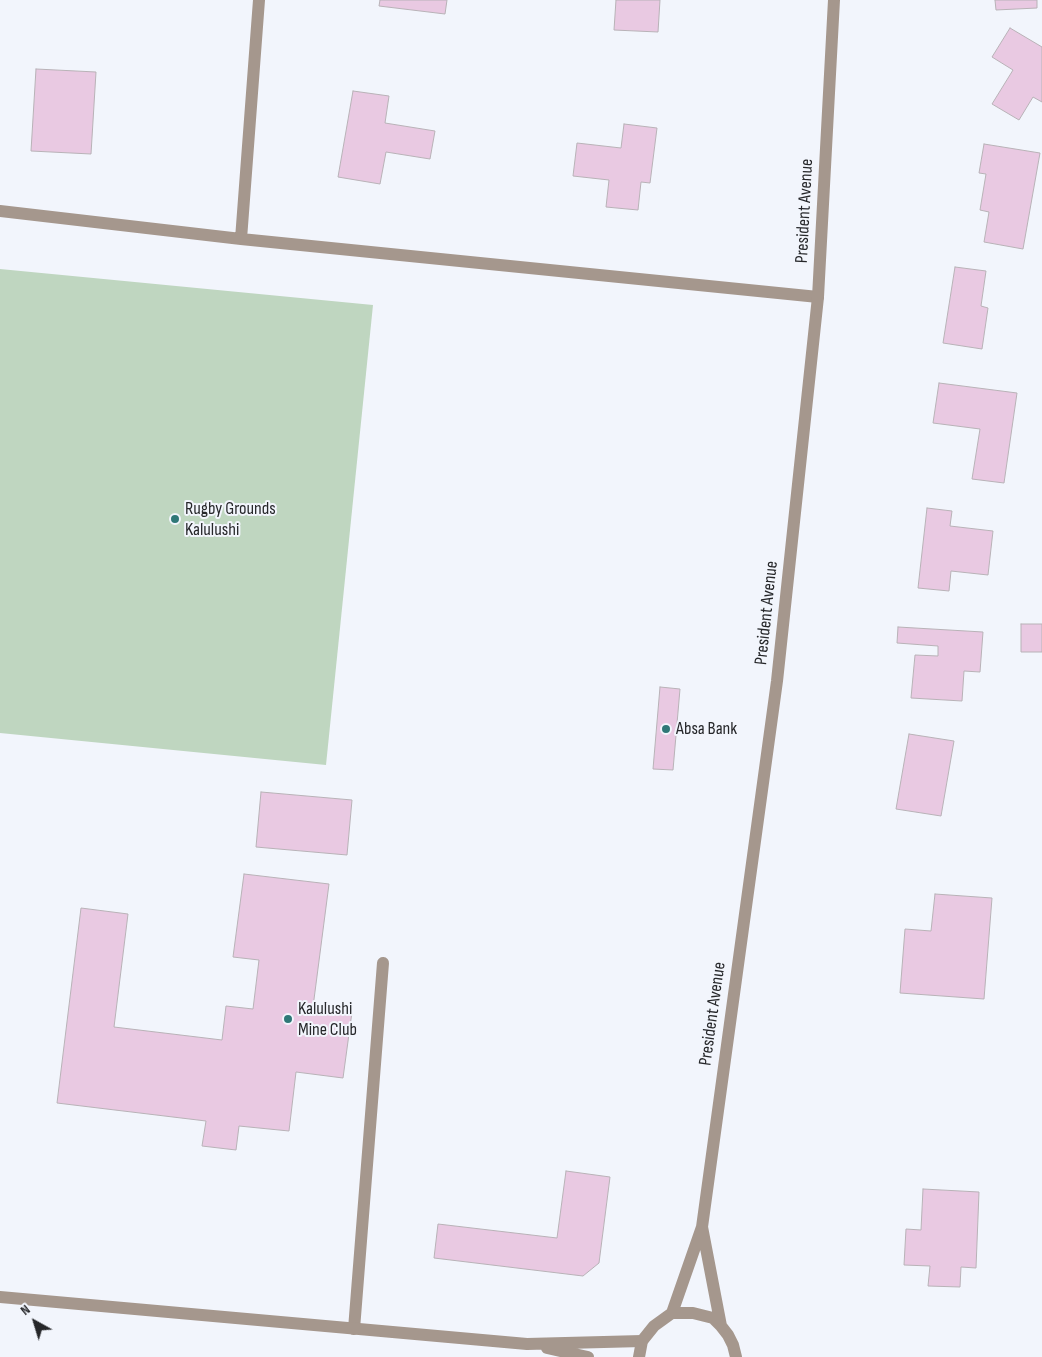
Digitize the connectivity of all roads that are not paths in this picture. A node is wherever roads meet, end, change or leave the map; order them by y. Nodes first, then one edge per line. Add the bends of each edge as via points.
1 (259, 0) edge
2 (834, 0) edge
3 (0, 211) edge
4 (241, 239) junction
5 (818, 297) junction
6 (383, 963) dead end
7 (702, 1227) junction
8 (0, 1297) edge
9 (672, 1313) junction
10 (721, 1326) junction
11 (354, 1329) junction
12 (642, 1341) junction
13 (528, 1344) junction
14 (738, 1356) edge
15 (588, 1357) edge
16 (639, 1357) edge

1 - 4 street
2 - 5 street, President Avenue
3 - 4 street
4 - 5 street
5 - 7 street, President Avenue via 777,681
6 - 11 street
7 - 9 street, President Avenue
7 - 10 street, President Avenue
8 - 11 street
9 - 10 street via 693,1313 713,1318
9 - 12 street via 654,1326
10 - 14 street
11 - 13 street
12 - 13 street
12 - 16 street
13 - 15 street

